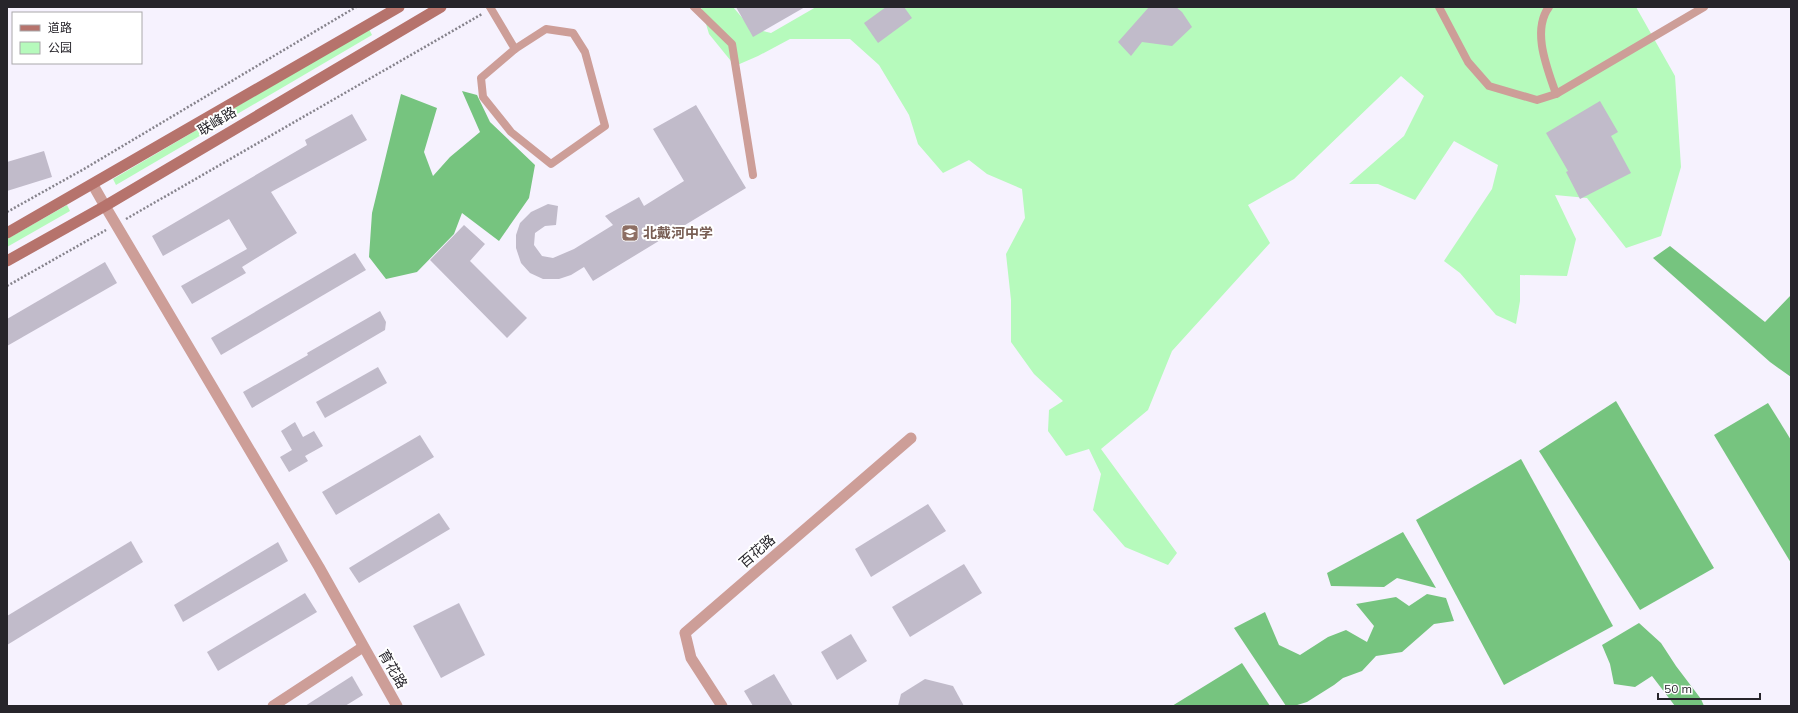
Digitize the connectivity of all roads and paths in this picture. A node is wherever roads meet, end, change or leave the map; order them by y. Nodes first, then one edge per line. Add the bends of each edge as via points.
1 (356, 7) edge
2 (399, 7) edge
3 (441, 7) edge
4 (694, 7) edge
5 (1439, 7) edge
6 (1549, 7) edge
7 (1704, 7) edge
8 (490, 8) edge
9 (425, 10) edge
10 (515, 49) junction
11 (1556, 94) junction
12 (753, 175) dead end
13 (93, 185) junction
14 (104, 206) junction
15 (7, 212) edge
16 (116, 225) junction
17 (7, 233) edge
18 (7, 261) edge
19 (7, 286) edge
20 (911, 438) dead end
21 (363, 647) junction
22 (273, 706) edge
23 (397, 706) edge
24 (722, 706) edge

1 - 15 path
2 - 13 main road, 联峰路
3 - 9 main road, 联峰路
4 - 12 lane via 732,44
5 - 11 lane via 1468,62 1489,86 1537,100
6 - 11 lane via 1540,33 1544,59
7 - 11 lane
8 - 10 lane
8 - 16 path
9 - 14 main road, 联峰路
10 - 10 lane via 546,29 573,33 585,52 605,126 551,164 511,132 484,97 480,78
13 - 14 street, 育花路
13 - 17 main road, 联峰路
14 - 16 street, 育花路
14 - 18 main road, 联峰路
16 - 19 path
16 - 21 street, 育花路 via 319,567
20 - 24 street, 百花路 via 685,633 691,658
21 - 22 street
21 - 23 street, 育花路

